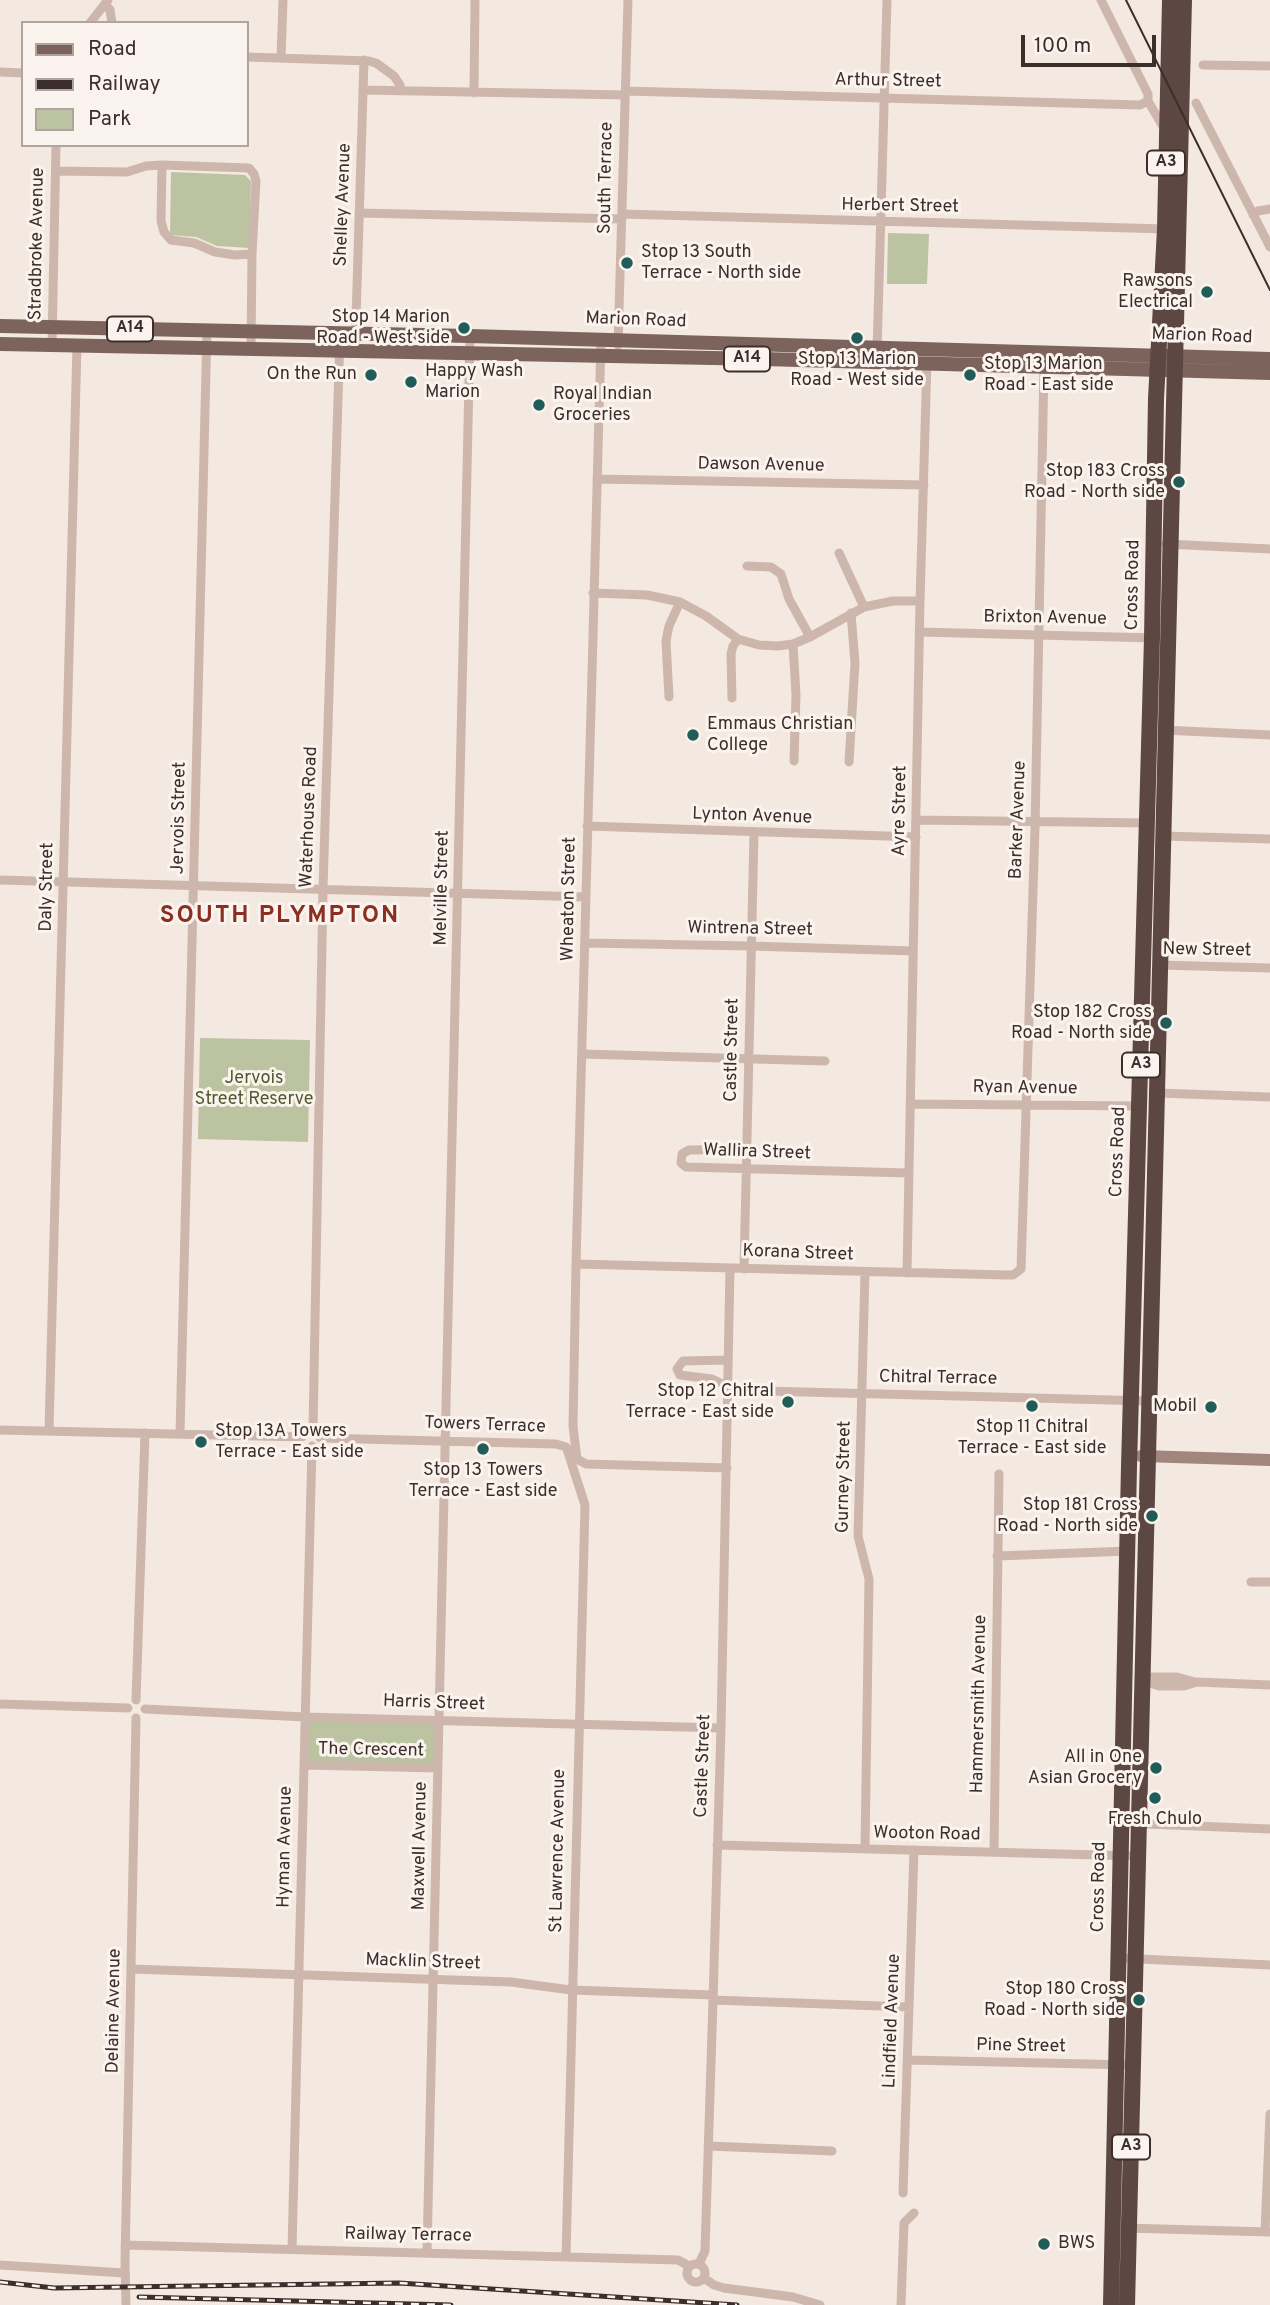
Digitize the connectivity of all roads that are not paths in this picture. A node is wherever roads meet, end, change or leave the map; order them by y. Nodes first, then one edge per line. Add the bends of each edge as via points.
1 (283, 0) edge
2 (475, 0) edge
3 (628, 0) edge
4 (887, 0) edge
5 (1101, 0) edge
6 (1170, 0) edge
7 (1184, 0) edge
8 (106, 2) edge
9 (92, 21) edge
10 (112, 21) edge
11 (248, 57) edge
12 (281, 58) junction
13 (364, 60) junction
14 (1203, 65) dead end
15 (1270, 66) edge
16 (0, 72) edge
17 (21, 72) edge
18 (364, 90) junction
19 (401, 91) junction
20 (474, 93) junction
21 (625, 93) junction
22 (884, 98) junction
23 (1148, 101) junction
24 (1196, 103) dead end
25 (1167, 135) junction
26 (56, 147) edge
27 (162, 165) junction
28 (56, 171) junction
29 (1270, 209) edge
30 (360, 213) junction
31 (1253, 215) junction
32 (622, 217) junction
33 (880, 223) junction
34 (1171, 229) junction
35 (1270, 247) edge
36 (251, 254) junction
37 (0, 326) edge
38 (52, 328) junction
39 (1167, 328) junction
40 (207, 329) junction
41 (251, 330) junction
42 (340, 333) junction
43 (355, 333) junction
44 (470, 336) junction
45 (601, 340) junction
46 (618, 340) junction
47 (0, 344) edge
48 (52, 345) junction
49 (77, 345) junction
50 (207, 349) junction
51 (251, 349) junction
52 (340, 351) junction
53 (355, 351) junction
54 (470, 354) junction
55 (876, 355) junction
56 (1135, 355) junction
57 (600, 356) junction
58 (617, 356) junction
59 (928, 356) junction
60 (1200, 357) junction
61 (1270, 359) edge
62 (1157, 363) junction
63 (1174, 363) junction
64 (1044, 366) junction
65 (1129, 369) junction
66 (1205, 372) junction
67 (1270, 373) edge
68 (1156, 399) junction
69 (1174, 400) junction
70 (597, 478) junction
71 (924, 485) junction
72 (1154, 544) junction
73 (1171, 544) junction
74 (1270, 549) edge
75 (839, 553) dead end
76 (747, 566) dead end
77 (593, 593) junction
78 (920, 601) junction
79 (680, 602) junction
80 (864, 607) junction
81 (850, 613) junction
82 (919, 632) junction
83 (1040, 635) junction
84 (810, 636) junction
85 (1161, 638) junction
86 (738, 639) junction
87 (793, 644) junction
88 (669, 697) dead end
89 (732, 698) dead end
90 (1158, 730) junction
91 (1270, 734) edge
92 (794, 761) dead end
93 (849, 762) dead end
94 (917, 820) junction
95 (1035, 822) junction
96 (1147, 823) junction
97 (587, 826) junction
98 (754, 833) junction
99 (1163, 836) junction
100 (916, 837) junction
101 (1270, 839) edge
102 (0, 880) edge
103 (64, 882) junction
104 (194, 886) junction
105 (323, 889) junction
106 (459, 893) junction
107 (586, 897) junction
108 (586, 943) junction
109 (751, 946) junction
110 (913, 951) junction
111 (1143, 965) junction
112 (1161, 965) junction
113 (1270, 968) edge
114 (583, 1054) junction
115 (748, 1058) junction
116 (825, 1061) dead end
117 (1158, 1093) junction
118 (1270, 1097) edge
119 (910, 1104) junction
120 (1026, 1105) junction
121 (1140, 1106) junction
122 (746, 1149) junction
123 (746, 1169) junction
124 (1138, 1171) junction
125 (908, 1173) junction
126 (1155, 1183) junction
127 (1138, 1195) junction
128 (576, 1264) junction
129 (730, 1268) junction
130 (744, 1269) junction
131 (865, 1272) junction
132 (906, 1273) junction
133 (1018, 1273) joint
134 (728, 1360) junction
135 (727, 1388) junction
136 (862, 1393) junction
137 (1132, 1400) junction
138 (1149, 1401) junction
139 (313, 1429) junction
140 (0, 1430) edge
141 (49, 1431) junction
142 (145, 1433) junction
143 (180, 1434) junction
144 (302, 1437) junction
145 (320, 1438) junction
146 (445, 1441) junction
147 (312, 1446) junction
148 (567, 1449) junction
149 (1130, 1456) junction
150 (1147, 1457) junction
151 (577, 1459) junction
152 (1270, 1460) edge
153 (727, 1468) junction
154 (999, 1474) dead end
155 (1129, 1551) junction
156 (997, 1556) junction
157 (1251, 1582) dead end
158 (1270, 1582) edge
159 (1133, 1680) junction
160 (1270, 1685) edge
161 (136, 1700) junction
162 (0, 1704) edge
163 (128, 1708) junction
164 (145, 1709) junction
165 (136, 1717) junction
166 (305, 1717) junction
167 (439, 1720) junction
168 (578, 1724) junction
169 (721, 1728) junction
170 (304, 1765) junction
171 (438, 1768) junction
172 (1121, 1823) junction
173 (1138, 1824) junction
174 (1270, 1829) edge
175 (717, 1845) junction
176 (865, 1849) junction
177 (914, 1850) junction
178 (994, 1852) junction
179 (1120, 1855) junction
180 (1137, 1856) junction
181 (1126, 1959) junction
182 (1270, 1965) edge
183 (131, 1969) junction
184 (299, 1975) junction
185 (434, 1979) junction
186 (571, 1990) junction
187 (713, 1997) junction
188 (909, 2007) junction
189 (908, 2060) junction
190 (1115, 2065) junction
191 (1133, 2065) junction
192 (1270, 2114) edge
193 (708, 2146) junction
194 (832, 2151) dead end
195 (903, 2193) dead end
196 (914, 2213) dead end
197 (1111, 2227) junction
198 (1129, 2228) junction
199 (1267, 2232) edge
200 (125, 2245) junction
201 (292, 2249) junction
202 (427, 2253) junction
203 (566, 2256) junction
204 (0, 2265) edge
205 (694, 2265) junction
206 (124, 2273) junction
207 (704, 2278) junction
208 (126, 2305) edge
209 (820, 2305) edge
210 (901, 2305) edge
211 (1111, 2305) edge
212 (1127, 2305) edge

1 - 12 street
2 - 20 street
3 - 21 street, South Terrace
4 - 22 street
5 - 23 street
6 - 25 highway, Cross Road / A3
7 - 34 highway, Cross Road / A3
8 - 9 street
8 - 10 street
11 - 12 street
12 - 13 street
13 - 18 street, Shelley Avenue
13 - 19 street via 394,76
14 - 15 street
16 - 17 street
18 - 19 street, Arthur Street
18 - 30 street, Shelley Avenue
19 - 20 street, Arthur Street
20 - 21 street, Arthur Street
21 - 22 street, Arthur Street
21 - 32 street, South Terrace
22 - 23 street, Arthur Street via 1140,105
22 - 33 street
23 - 25 street
24 - 31 street
25 - 34 highway, Cross Road / A3
26 - 28 street, Stradbroke Avenue
27 - 28 street via 127,172
27 - 36 street via 161,221 171,240 215,252
27 - 36 street via 249,168 256,181
28 - 38 street, Stradbroke Avenue
29 - 31 street
30 - 32 street, Herbert Street
30 - 43 street, Shelley Avenue
31 - 35 street
32 - 33 street, Herbert Street
32 - 46 street, South Terrace
33 - 34 street, Herbert Street
33 - 55 street
34 - 39 highway, Cross Road / A3
36 - 41 street
37 - 38 main road, Marion Road / A14
38 - 40 main road, Marion Road / A14
38 - 48 street, Stradbroke Avenue
39 - 56 main road
39 - 60 main road
39 - 62 highway, Cross Road / A3
39 - 63 highway, Cross Road / A3
40 - 41 main road, Marion Road / A14
40 - 50 street, Jervois Street
41 - 42 main road, Marion Road / A14
41 - 51 street
42 - 43 main road, Marion Road / A14
42 - 52 street, Waterhouse Road
43 - 44 main road, Marion Road / A14
43 - 53 street, Shelley Avenue
44 - 45 main road, Marion Road / A14
44 - 54 street, Melville Street
45 - 46 main road, Marion Road / A14
45 - 57 street, Wheaton Street
46 - 55 main road, Marion Road / A14
46 - 58 street, South Terrace
47 - 48 main road, Marion Road / A14
48 - 49 main road, Marion Road / A14
49 - 50 main road, Marion Road / A14
49 - 103 street, Daly Street
50 - 51 main road, Marion Road / A14
50 - 104 street, Jervois Street
51 - 52 main road, Marion Road / A14
52 - 53 main road, Marion Road / A14
52 - 105 street, Waterhouse Road
53 - 54 main road, Marion Road / A14
54 - 57 main road, Marion Road / A14
54 - 106 street, Melville Street
55 - 58 main road, Marion Road / A14
55 - 59 main road, Marion Road / A14
56 - 59 main road, Marion Road / A14
56 - 62 main road, Marion Road / A14
57 - 58 main road, Marion Road / A14
57 - 70 street, Wheaton Street
59 - 64 main road, Marion Road / A14
59 - 71 street, Ayre Street
60 - 61 main road, Marion Road / A14
60 - 63 main road, Marion Road / A14
62 - 63 main road, Marion Road / A14
62 - 65 main road, Marion Road / A14
62 - 68 highway, Cross Road / A3
63 - 66 main road, Marion Road / A14
63 - 69 highway, Cross Road / A3
64 - 65 main road, Marion Road / A14
64 - 83 street, Barker Avenue
65 - 68 main road via 1148,383
66 - 67 main road, Marion Road / A14
66 - 69 main road via 1184,384
68 - 72 highway, Cross Road / A3
69 - 73 highway, Cross Road / A3
70 - 71 street, Dawson Avenue
70 - 77 street, Wheaton Street
71 - 78 street, Ayre Street
72 - 73 street
72 - 85 highway, Cross Road / A3
73 - 74 street
73 - 85 highway, Cross Road / A3
75 - 80 street
76 - 84 street via 771,567 781,575
77 - 79 street via 647,594
77 - 97 street, Wheaton Street
78 - 80 street
78 - 82 street, Ayre Street
79 - 86 street
79 - 88 street via 666,642
80 - 81 street
81 - 84 street
81 - 93 street via 855,663
82 - 83 street, Brixton Avenue
82 - 94 street, Ayre Street
83 - 85 street, Brixton Avenue
83 - 95 street, Barker Avenue
84 - 87 street
85 - 90 highway, Cross Road / A3
86 - 87 street via 759,645
86 - 89 street via 731,654
87 - 92 street
90 - 91 street
90 - 96 highway, Cross Road / A3
90 - 99 highway, Cross Road / A3
94 - 95 street
94 - 100 street, Ayre Street
95 - 96 street
95 - 120 street, Barker Avenue
96 - 111 highway, Cross Road / A3
97 - 98 street, Lynton Avenue
97 - 107 street, Wheaton Street
98 - 100 street, Lynton Avenue
98 - 109 street, Castle Street
99 - 101 street
99 - 112 highway, Cross Road / A3
100 - 110 street, Ayre Street
102 - 103 street
103 - 104 street
103 - 141 street, Daly Street
104 - 105 street
104 - 143 street, Jervois Street
105 - 106 street
105 - 139 street, Waterhouse Road
106 - 107 street
106 - 146 street, Melville Street
107 - 108 street, Wheaton Street
108 - 109 street, Wintrena Street
108 - 114 street, Wheaton Street
109 - 110 street, Wintrena Street
109 - 115 street, Castle Street
110 - 119 street, Ayre Street
111 - 112 street, New Street
111 - 121 highway, Cross Road / A3
112 - 113 street, New Street
112 - 117 highway, Cross Road / A3
114 - 115 street
114 - 128 street, Wheaton Street
115 - 116 street
115 - 122 street, Castle Street
117 - 118 street
117 - 126 highway, Cross Road / A3
119 - 120 street, Ryan Avenue
119 - 125 street, Ayre Street
120 - 121 street, Ryan Avenue
120 - 133 street, Barker Avenue
121 - 124 highway, Cross Road / A3
122 - 123 street, Castle Street
122 - 123 street, Wallira Street via 689,1150 682,1154 681,1164
123 - 125 street, Wallira Street
123 - 130 street, Castle Street
124 - 126 highway
124 - 127 highway, Cross Road / A3
125 - 132 street, Ayre Street
126 - 127 highway
126 - 138 highway, Cross Road / A3
127 - 137 highway, Cross Road / A3
128 - 129 street, Korana Street
128 - 151 street, Wheaton Street via 573,1426
129 - 130 street, Korana Street
129 - 134 street, Castle Street
130 - 131 street, Korana Street
131 - 132 street, Korana Street
131 - 136 street, Gurney Street
132 - 133 street, Korana Street
134 - 135 street, Castle Street
134 - 135 street, Chitral Terrace via 693,1359 677,1368 680,1375 712,1379
135 - 136 street, Chitral Terrace
135 - 153 street, Castle Street
136 - 137 street, Chitral Terrace
136 - 176 street, Gurney Street via 858,1536 869,1578
137 - 138 street, Chitral Terrace
137 - 149 highway, Cross Road / A3
138 - 150 highway, Cross Road / A3
139 - 144 street
139 - 145 street
140 - 141 street
141 - 142 street
142 - 143 street
142 - 161 street
143 - 144 street
144 - 147 street
145 - 146 street, Towers Terrace
145 - 147 street
146 - 148 street, Towers Terrace via 556,1444
146 - 167 street, Maxwell Avenue
147 - 166 street, Hyman Avenue
148 - 151 street, Towers Terrace
148 - 168 street, St Lawrence Avenue via 585,1505
149 - 150 street
149 - 155 highway, Cross Road / A3
150 - 152 street
150 - 159 highway, Cross Road / A3
151 - 153 street via 598,1465
153 - 169 street, Castle Street
154 - 156 street, Hammersmith Avenue
155 - 156 street
155 - 159 highway, Cross Road / A3
156 - 178 street, Hammersmith Avenue
157 - 158 street
159 - 160 street via 1177,1677
159 - 172 highway, Cross Road / A3
159 - 173 highway, Cross Road / A3
161 - 163 street
161 - 164 street
162 - 163 street
163 - 165 street
164 - 165 street
164 - 166 street, Harris Street
165 - 183 street, Delaine Avenue
166 - 167 street, Harris Street
166 - 170 street, Hyman Avenue
167 - 168 street, Harris Street
167 - 171 street, Maxwell Avenue
168 - 169 street, Harris Street
168 - 186 street, St Lawrence Avenue
169 - 175 street, Castle Street
170 - 171 street, The Crescent
170 - 184 street, Hyman Avenue
171 - 185 street, Maxwell Avenue
172 - 173 street
172 - 179 highway, Cross Road / A3
173 - 174 street
173 - 180 highway, Cross Road / A3
175 - 176 street, Wooton Road
175 - 187 street, Castle Street
176 - 177 street, Wooton Road
177 - 178 street, Wooton Road
177 - 188 street, Lindfield Avenue
178 - 179 street, Wooton Road
179 - 180 street, Wooton Road
179 - 181 highway, Cross Road / A3
180 - 181 highway, Cross Road / A3
181 - 182 street
181 - 190 highway, Cross Road / A3
181 - 191 highway, Cross Road / A3
183 - 184 street, Macklin Street
183 - 200 street, Delaine Avenue
184 - 185 street, Macklin Street
184 - 201 street, Hyman Avenue
185 - 186 street, Macklin Street
185 - 202 street, Maxwell Avenue
186 - 187 street, Macklin Street
186 - 203 street, St Lawrence Avenue
187 - 188 street, Macklin Street
187 - 193 street, Castle Street
188 - 189 street, Lindfield Avenue
189 - 190 street, Pine Street
189 - 195 street, Lindfield Avenue
190 - 191 street, Pine Street
190 - 197 highway, Cross Road / A3
191 - 198 highway, Cross Road / A3
192 - 199 street
193 - 194 street
193 - 205 street, Castle Street via 705,2251
196 - 210 street via 904,2222
197 - 198 street
197 - 211 highway, Cross Road / A3
198 - 199 street
198 - 212 highway, Cross Road / A3
200 - 201 street, Railway Terrace
200 - 206 street, Delaine Avenue
201 - 202 street, Railway Terrace
202 - 203 street, Railway Terrace
203 - 205 street, Railway Terrace via 678,2260
204 - 206 street
205 - 207 street via 705,2270
205 - 207 street via 687,2273 691,2280
206 - 208 street, Delaine Avenue
207 - 209 street via 724,2288

